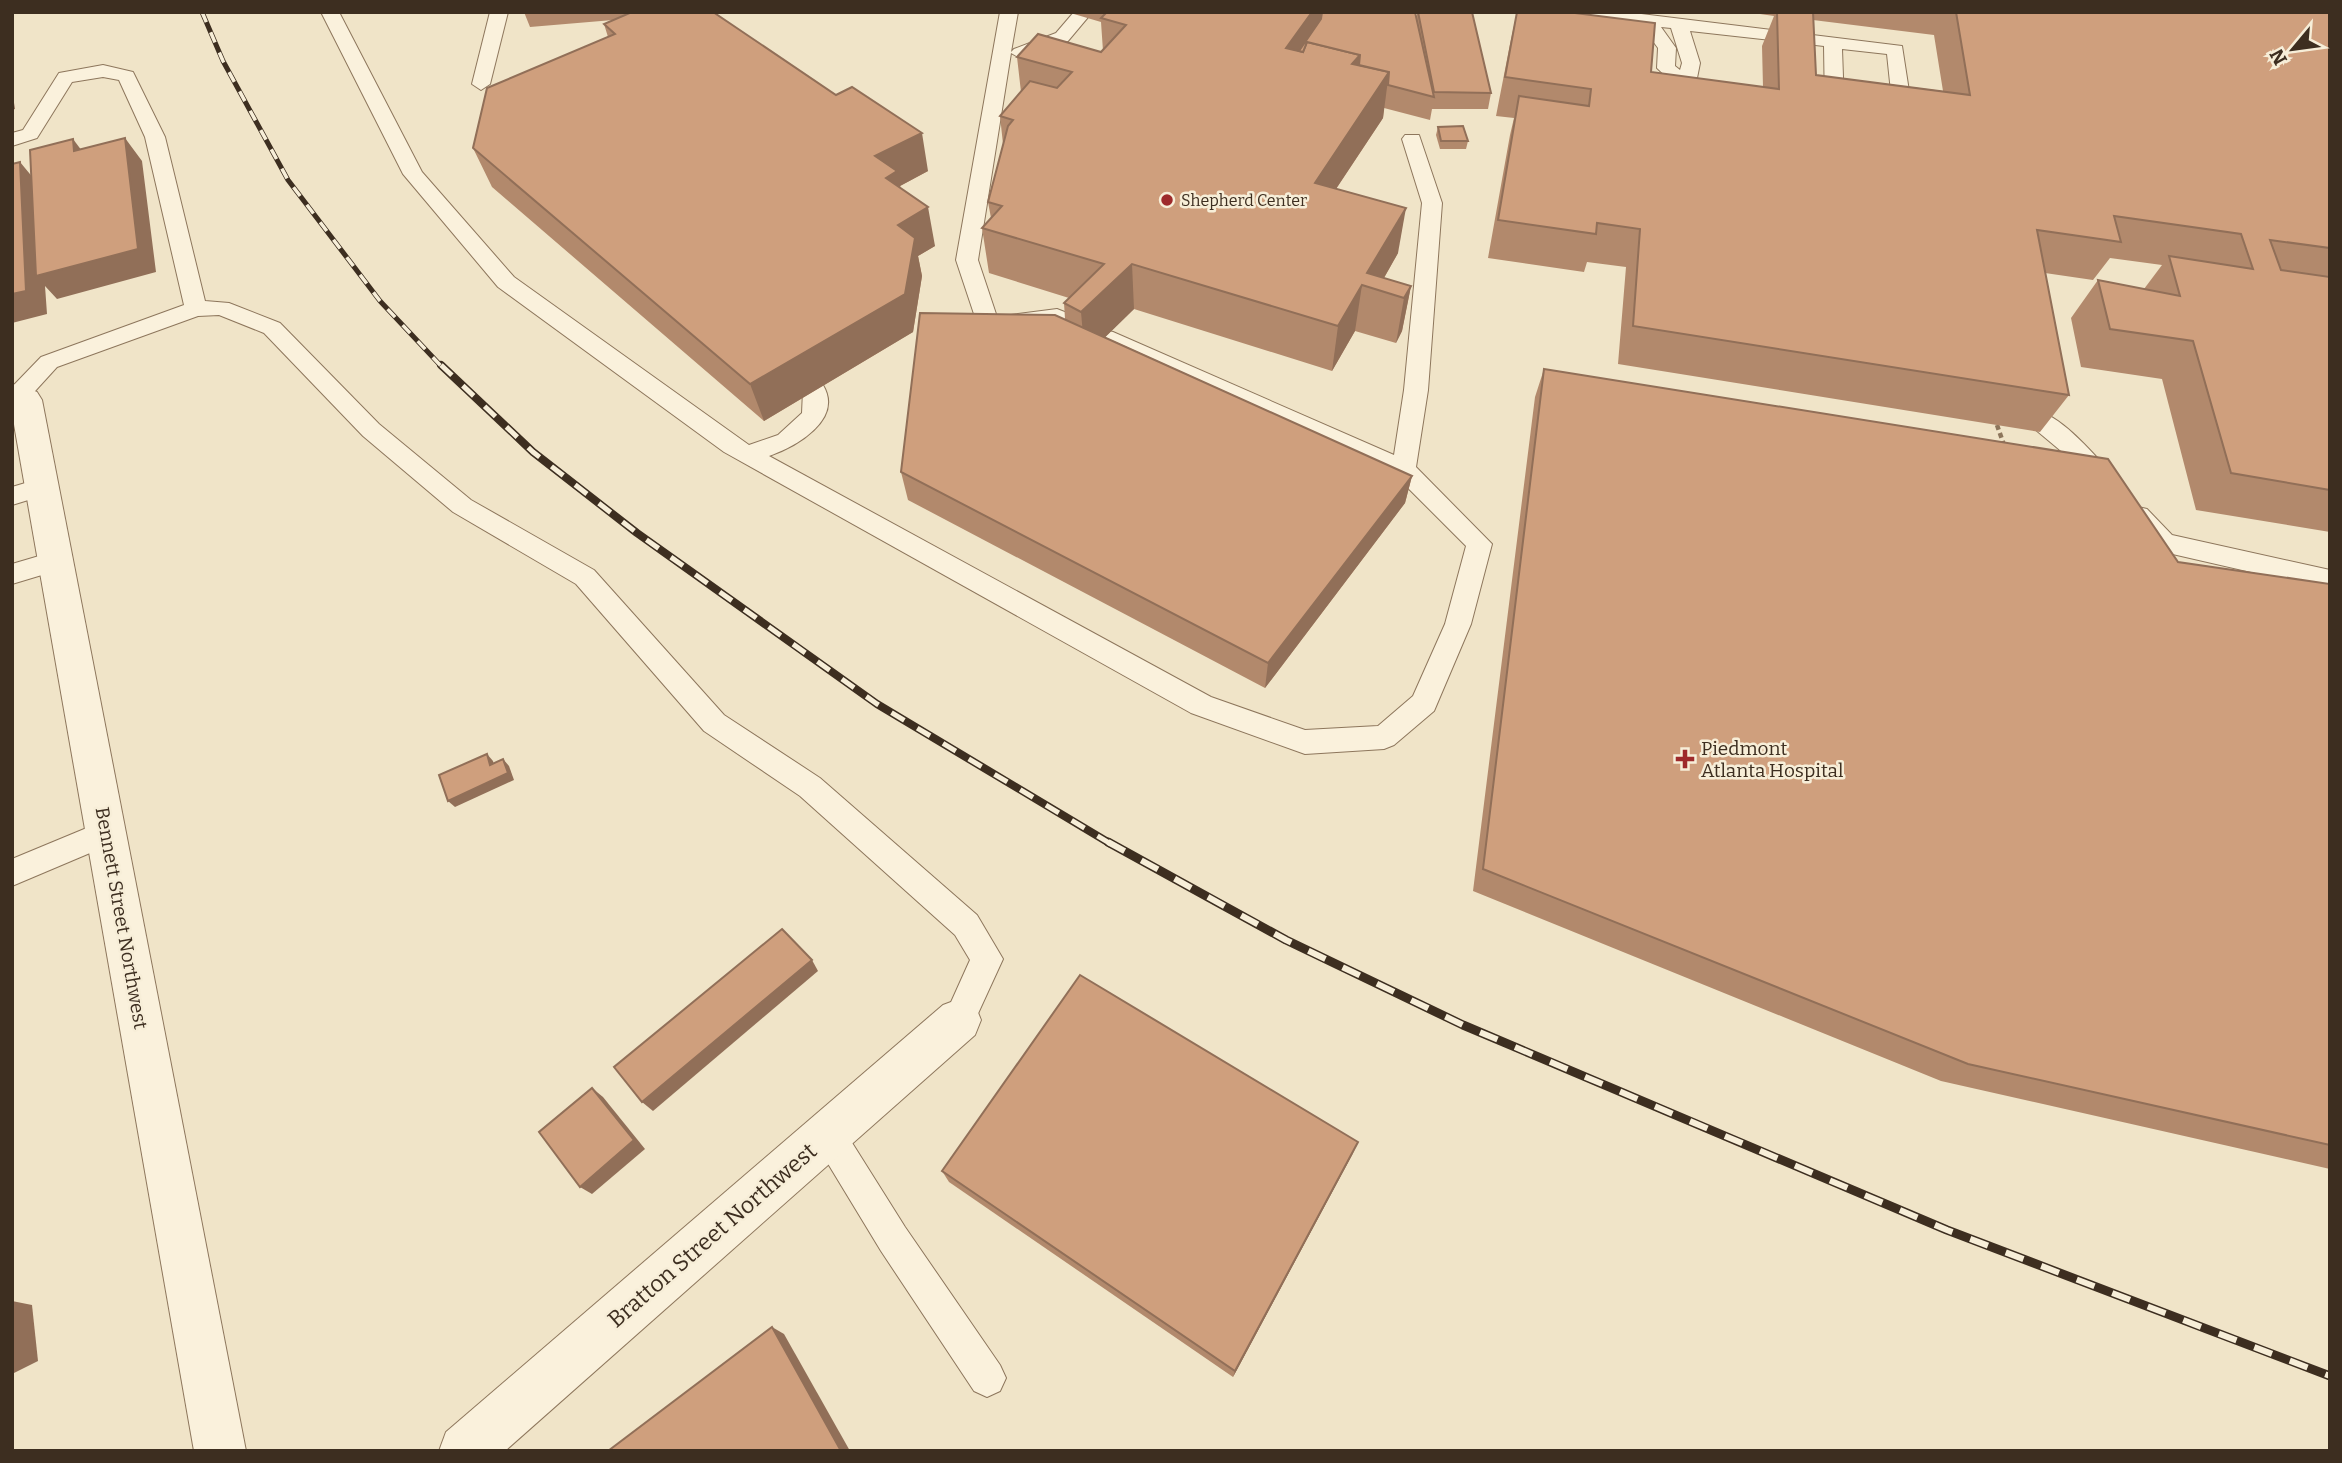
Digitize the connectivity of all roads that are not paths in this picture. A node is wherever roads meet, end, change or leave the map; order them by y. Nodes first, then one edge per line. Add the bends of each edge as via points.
1 (330, 12) edge
2 (499, 12) edge
3 (1009, 12) edge
4 (1578, 12) edge
5 (1080, 16) dead end
6 (1647, 20) junction
7 (1679, 24) junction
8 (1833, 42) junction
9 (1001, 60) junction
10 (481, 84) dead end
11 (1686, 85) junction
12 (1679, 116) edge
13 (1412, 139) dead end
14 (12, 140) edge
15 (196, 309) junction
16 (815, 391) edge
17 (15, 396) edge
18 (2038, 419) edge
19 (747, 454) junction
20 (1404, 469) junction
21 (1376, 490) edge
22 (27, 491) edge
23 (2164, 543) junction
24 (2138, 547) edge
25 (56, 561) junction
26 (12, 574) edge
27 (2324, 586) edge
28 (106, 833) junction
29 (12, 873) edge
30 (959, 1020) joint
31 (828, 1134) junction
32 (987, 1378) dead end
33 (220, 1451) edge
34 (465, 1451) edge

1 - 19 lane via 413,174 506,282
2 - 10 lane
3 - 9 lane
4 - 6 lane
5 - 9 lane via 1062,37
6 - 7 lane
6 - 11 lane via 1667,48 1666,68
7 - 8 lane
7 - 11 lane via 1691,63
8 - 8 lane via 1835,109 1903,117 1896,50
9 - 20 lane via 967,260 988,333 1058,316
11 - 12 lane
13 - 20 lane via 1432,203 1416,390
14 - 15 lane via 30,134 66,77 103,71 126,76 155,137
15 - 17 lane via 49,362
15 - 30 lane via 221,308 272,328 371,430 462,506 585,577 713,723 810,787 966,925 987,959
16 - 19 lane via 814,416 786,442
17 - 22 street, Bennett Street Northwest via 26,400
18 - 23 lane via 2075,450
19 - 20 lane via 1201,705 1306,742 1384,737 1424,703 1458,624 1479,544
20 - 21 lane
22 - 25 street, Bennett Street Northwest
23 - 24 lane
23 - 27 lane
25 - 26 lane
25 - 28 street, Bennett Street Northwest
28 - 29 lane
28 - 33 street, Bennett Street Northwest
30 - 31 street, Bratton Street Northwest
31 - 32 lane
31 - 34 street, Bratton Street Northwest

